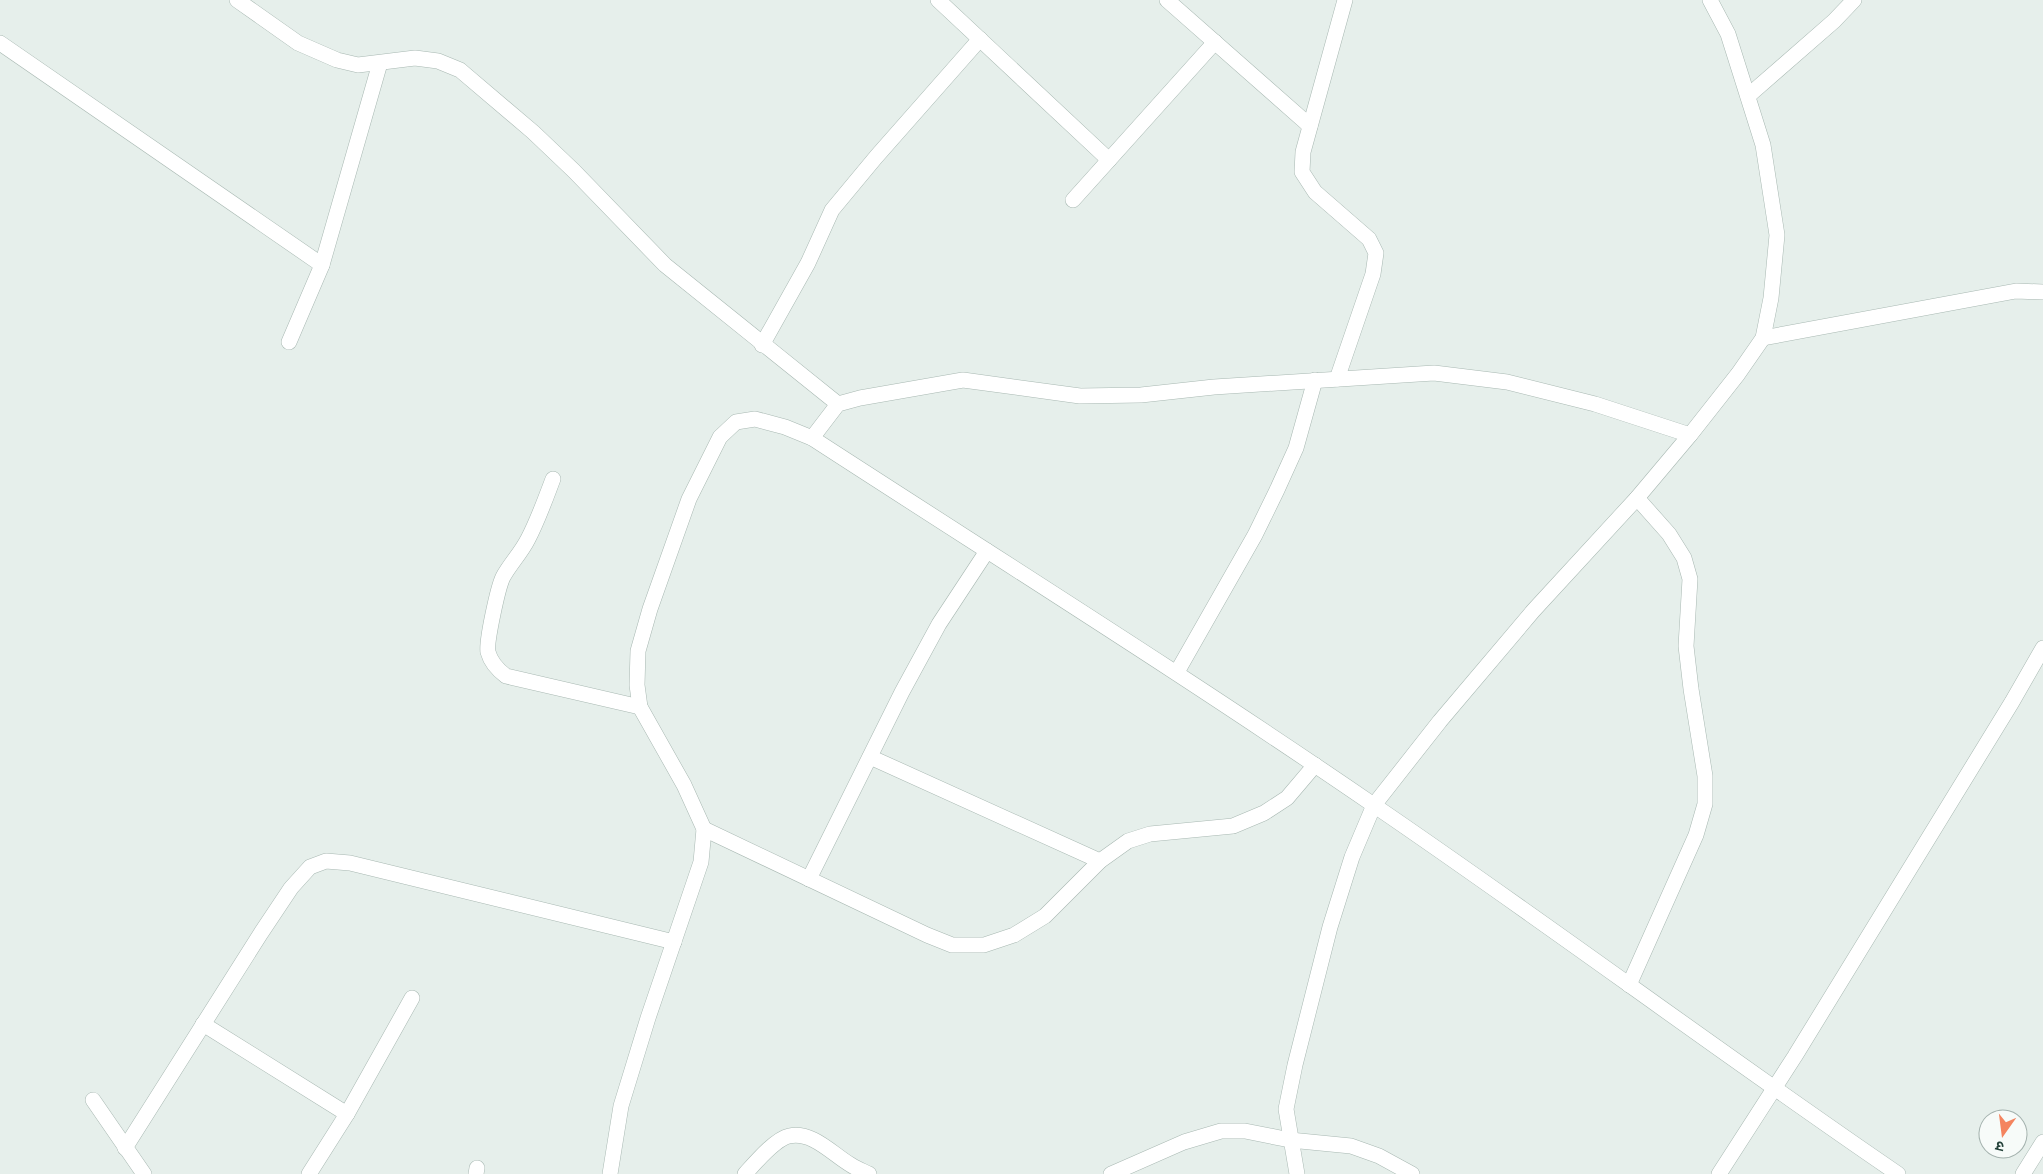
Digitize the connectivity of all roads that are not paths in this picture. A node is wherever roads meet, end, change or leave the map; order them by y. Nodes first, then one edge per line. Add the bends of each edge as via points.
1 (237, 0) edge
2 (938, 0) edge
3 (1167, 0) edge
4 (1345, 0) edge
5 (1710, 0) edge
6 (1854, 0) edge
7 (980, 39) junction
8 (1215, 42) junction
9 (0, 43) edge
10 (380, 63) junction
11 (1748, 96) junction
12 (1310, 126) junction
13 (1109, 160) junction
14 (1073, 200) dead end
15 (322, 265) junction
16 (2043, 292) edge
17 (1763, 338) junction
18 (289, 342) dead end
19 (762, 344) junction
20 (1337, 379) junction
21 (1315, 380) junction
22 (838, 404) junction
23 (1690, 435) junction
24 (812, 438) junction
25 (553, 479) dead end
26 (1637, 498) junction
27 (987, 551) junction
28 (2043, 648) edge
29 (1177, 672) junction
30 (640, 707) junction
31 (870, 757) junction
32 (1315, 765) junction
33 (1374, 805) junction
34 (704, 829) junction
35 (1100, 861) junction
36 (809, 879) junction
37 (674, 942) junction
38 (1629, 985) junction
39 (412, 998) dead end
40 (203, 1024) junction
41 (1774, 1089) junction
42 (92, 1100) dead end
43 (347, 1114) junction
44 (1290, 1140) junction
45 (2043, 1142) edge
46 (125, 1148) junction
47 (144, 1174) edge
48 (309, 1174) edge
49 (610, 1174) edge
50 (745, 1174) edge
51 (869, 1174) edge
52 (1111, 1174) edge
53 (1297, 1174) edge
54 (1412, 1174) edge
55 (1719, 1174) edge
56 (1898, 1174) edge
57 (2023, 1174) edge

1 - 10 street via 298,43 336,60
2 - 7 street
3 - 8 street
4 - 12 street
5 - 11 street via 1728,34
6 - 11 street
7 - 13 street
7 - 19 street via 832,210 804,271
8 - 12 street
8 - 13 street
9 - 15 street
10 - 15 street
10 - 19 street via 415,58 438,61 460,70 574,171 664,265
11 - 17 street via 1764,145 1777,235 1771,298
12 - 20 street via 1302,172 1315,192 1369,239 1376,253 1373,274
13 - 14 street
15 - 18 street
16 - 17 street via 2016,291
17 - 23 street
19 - 22 street
20 - 21 street
20 - 23 street via 1434,373 1507,382 1595,404
21 - 22 street via 1141,395 1080,396 963,380
21 - 29 street via 1296,448 1277,490
22 - 24 street
23 - 26 street
24 - 27 street
24 - 30 street via 755,419 736,422 720,437 689,499 648,617 638,651
25 - 30 street via 527,542 501,580 488,651 495,668 506,676
26 - 33 street via 1533,611
26 - 38 street via 1670,534 1684,558 1690,579 1686,646 1705,776 1705,804 1696,835
27 - 29 street
27 - 31 street via 939,624
28 - 41 street
29 - 32 street
30 - 34 street via 684,785
31 - 35 street
31 - 36 street
32 - 33 street
32 - 35 street via 1287,798 1264,813 1233,826 1150,834 1128,841
33 - 38 street
33 - 44 street via 1352,857 1295,1065 1286,1109
34 - 36 street
34 - 37 street via 701,862
35 - 36 street via 1045,916 1014,935 984,945 952,944 927,936
37 - 40 street via 350,863 326,861 310,867 291,888
37 - 49 street via 621,1106
38 - 41 street
39 - 43 street
40 - 43 street
40 - 46 street
41 - 55 street
41 - 56 street
42 - 46 street
43 - 48 street
44 - 52 street via 1245,1131 1221,1131 1184,1142
44 - 53 street
44 - 54 street via 1351,1146 1379,1156
45 - 57 street
46 - 47 street
50 - 51 street via 769,1149 788,1136 804,1136

